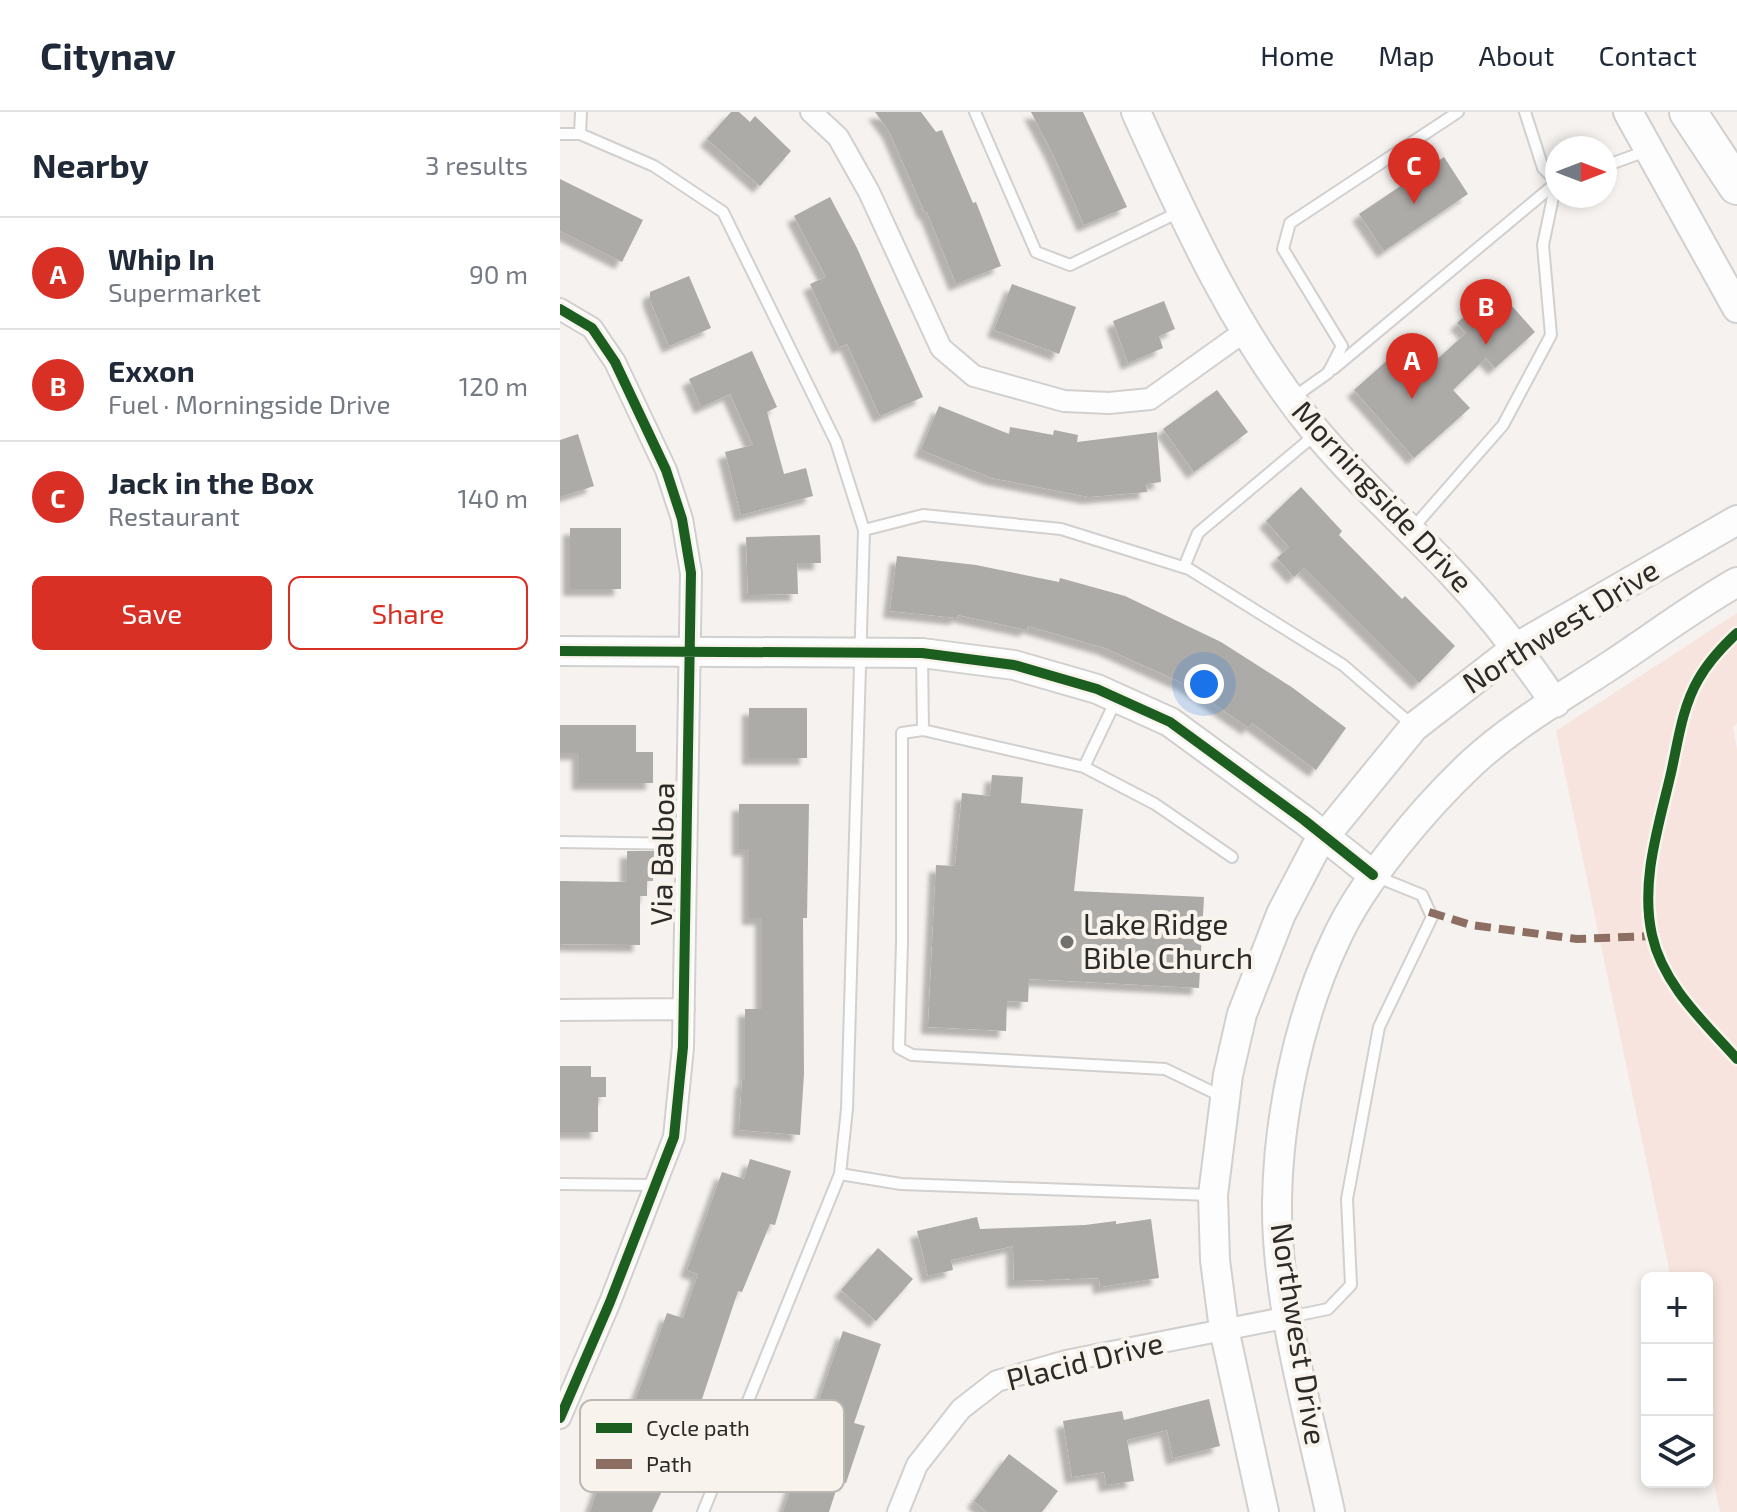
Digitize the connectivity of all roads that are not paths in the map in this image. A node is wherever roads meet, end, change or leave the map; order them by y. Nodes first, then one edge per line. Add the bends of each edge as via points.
1 (581, 112) edge
2 (811, 112) edge
3 (975, 112) edge
4 (1136, 112) edge
5 (1458, 112) edge
6 (1525, 112) edge
7 (1628, 112) edge
8 (1688, 112) edge
9 (560, 134) edge
10 (580, 134) junction
11 (1651, 149) junction
12 (1617, 162) edge
13 (1545, 170) edge
14 (1737, 186) edge
15 (1545, 192) edge
16 (1551, 208) edge
17 (1181, 211) junction
18 (1737, 308) edge
19 (560, 309) edge
20 (1245, 331) junction
21 (1328, 373) junction
22 (1291, 399) junction
23 (1317, 432) junction
24 (1737, 520) edge
25 (864, 530) junction
26 (1411, 530) junction
27 (1184, 567) junction
28 (1737, 582) edge
29 (1517, 647) junction
30 (560, 651) edge
31 (690, 653) junction
32 (858, 653) junction
33 (922, 653) junction
34 (1118, 697) junction
35 (1555, 703) junction
36 (1414, 727) junction
37 (923, 730) junction
38 (1084, 767) junction
39 (1324, 836) junction
40 (560, 842) edge
41 (687, 844) junction
42 (1232, 857) dead end
43 (1373, 875) junction
44 (684, 1009) junction
45 (560, 1010) edge
46 (1225, 1098) junction
47 (840, 1174) junction
48 (560, 1184) edge
49 (655, 1185) junction
50 (1213, 1195) junction
51 (1289, 1317) junction
52 (1224, 1329) junction
53 (748, 1400) edge
54 (560, 1418) edge
55 (711, 1492) edge
56 (703, 1512) edge
57 (898, 1512) edge
58 (1264, 1512) edge
59 (1330, 1512) edge

1 - 10 lane
2 - 20 street via 838,137 869,192 941,348 974,376 1064,401 1150,399
3 - 17 lane via 1036,252 1070,265
4 - 17 main road, Morningside Drive
5 - 21 lane via 1290,223 1283,249 1342,346
6 - 13 lane
7 - 11 main road
8 - 14 highway
9 - 10 lane
10 - 25 lane via 654,166 723,212 836,442
11 - 12 lane
11 - 18 main road
15 - 21 lane
16 - 26 lane via 1543,245 1551,335 1503,425
17 - 20 main road, Morningside Drive
19 - 31 street, Via Balboa via 592,328 615,362 666,470 691,573
20 - 22 main road, Morningside Drive
21 - 22 lane
22 - 23 main road, Morningside Drive
23 - 26 main road, Morningside Drive
23 - 27 lane via 1198,533
24 - 29 main road, Northwest Drive
25 - 27 lane via 923,515 1061,529
25 - 32 lane
26 - 29 main road, Morningside Drive
27 - 36 lane via 1343,665
28 - 35 main road, Northwest Drive
29 - 35 main road, Morningside Drive
29 - 36 main road, Northwest Drive
30 - 31 main road
31 - 32 main road
31 - 41 street, Via Balboa
32 - 33 main road
32 - 47 lane via 847,1109
33 - 34 main road via 1014,665
33 - 37 lane
34 - 38 lane
34 - 39 main road via 1170,722
35 - 43 main road, Northwest Drive via 1473,762
36 - 39 main road, Northwest Drive
37 - 38 lane
37 - 46 lane via 902,733 899,1048 912,1055 1165,1069
38 - 42 lane via 1155,804
39 - 43 main road
39 - 46 main road, Northwest Drive via 1260,963 1242,1014
40 - 41 lane
41 - 44 street, Via Balboa
43 - 51 main road, Northwest Drive via 1336,937 1312,997 1293,1071 1277,1204
43 - 51 lane via 1422,895 1432,917 1379,1027 1347,1199 1351,1285 1328,1309
44 - 45 street
44 - 49 street, Via Balboa via 674,1137
46 - 50 main road, Northwest Drive
47 - 50 lane via 901,1184
47 - 53 lane
48 - 49 lane
49 - 54 street, Via Balboa
50 - 52 main road, Northwest Drive
51 - 52 street, Placid Drive
51 - 59 main road, Northwest Drive
52 - 57 street, Placid Drive via 1066,1361 997,1381 961,1409 917,1465
52 - 58 main road, Northwest Drive
55 - 56 lane

